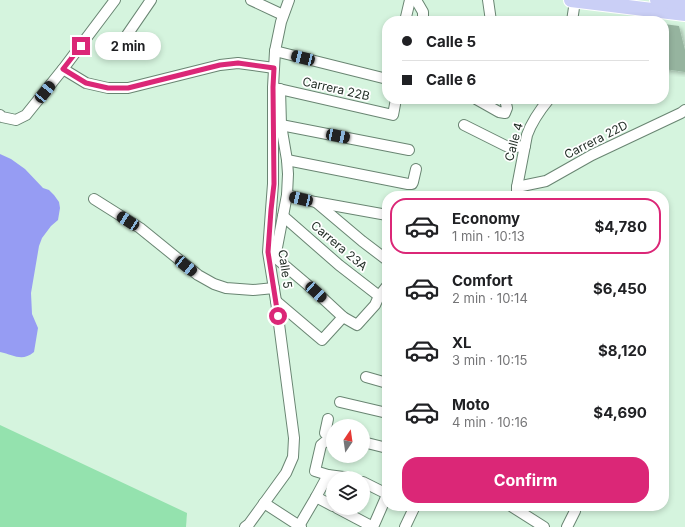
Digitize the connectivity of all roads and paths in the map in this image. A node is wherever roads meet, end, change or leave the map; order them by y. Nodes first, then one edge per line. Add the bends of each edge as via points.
1 (116, 0) edge
2 (151, 0) edge
3 (251, 0) edge
4 (289, 0) edge
5 (410, 0) edge
6 (416, 0) edge
7 (488, 0) edge
8 (571, 0) edge
9 (575, 0) edge
10 (657, 0) edge
11 (685, 12) edge
12 (283, 15) junction
13 (406, 16) edge
14 (423, 16) edge
15 (490, 16) edge
16 (573, 16) edge
17 (127, 35) dead end
18 (275, 51) junction
19 (274, 68) junction
20 (63, 69) junction
21 (382, 78) edge
22 (276, 88) junction
23 (395, 104) edge
24 (485, 104) edge
25 (506, 104) edge
26 (545, 104) edge
27 (685, 110) edge
28 (0, 115) edge
29 (281, 125) junction
30 (464, 125) dead end
31 (525, 146) junction
32 (409, 150) dead end
33 (287, 160) junction
34 (416, 170) dead end
35 (517, 191) edge
36 (287, 195) junction
37 (94, 199) dead end
38 (315, 202) junction
39 (382, 214) edge
40 (283, 216) junction
41 (272, 255) junction
42 (382, 256) edge
43 (274, 288) junction
44 (382, 292) edge
45 (379, 296) junction
46 (276, 301) junction
47 (344, 317) junction
48 (366, 377) dead end
49 (382, 379) edge
50 (340, 402) dead end
51 (382, 412) edge
52 (326, 439) edge
53 (370, 444) edge
54 (382, 447) edge
55 (326, 474) edge
56 (326, 478) edge
57 (370, 486) edge
58 (382, 492) edge
59 (316, 497) junction
60 (326, 502) edge
61 (264, 503) junction
62 (382, 506) edge
63 (413, 511) edge
64 (519, 511) edge
65 (575, 511) edge
66 (350, 515) edge
67 (300, 526) edge
68 (245, 527) edge
69 (373, 527) edge
70 (405, 527) edge
71 (544, 527) edge
72 (567, 527) edge

1 - 20 street
2 - 17 street
3 - 12 street
4 - 12 street, Calle 5
5 - 13 street
6 - 14 street
7 - 15 street
8 - 9 highway
9 - 11 highway
9 - 16 street
10 - 11 highway
12 - 18 street, Calle 5
18 - 19 street, Calle 5
18 - 21 street
19 - 20 street via 238,63 220,65 128,88 108,88 86,83
19 - 22 street, Calle 5
20 - 28 street via 26,116 16,120
22 - 23 street, Carrera 22B via 392,116
22 - 29 street
22 - 41 street, Calle 5 via 271,210
24 - 25 street via 505,114
26 - 31 street, Calle 4 via 530,127
27 - 35 street, Carrera 22D via 592,155 546,181
29 - 32 street
29 - 33 street
30 - 31 street via 506,146
31 - 35 street, Calle 4
33 - 34 street via 408,184 412,184
33 - 36 street
36 - 38 street
36 - 40 street
37 - 43 street via 140,228 198,275 214,284 226,288 253,290
38 - 39 street
38 - 42 street
40 - 41 street
40 - 45 street, Carrera 23A
41 - 43 street, Calle 5
41 - 47 street
43 - 46 street, Calle 5
44 - 45 street
45 - 47 street via 375,305 357,325
46 - 47 street via 322,340
46 - 61 street, Calle 5 via 294,438 293,457 286,473
48 - 49 street
50 - 51 street
52 - 55 street via 321,445 315,471
53 - 54 street
56 - 59 street
57 - 58 street
59 - 60 street
59 - 67 street
61 - 67 street
61 - 68 street, Calle 5
62 - 69 street
63 - 70 street
64 - 71 street
65 - 72 street
66 - 69 street

